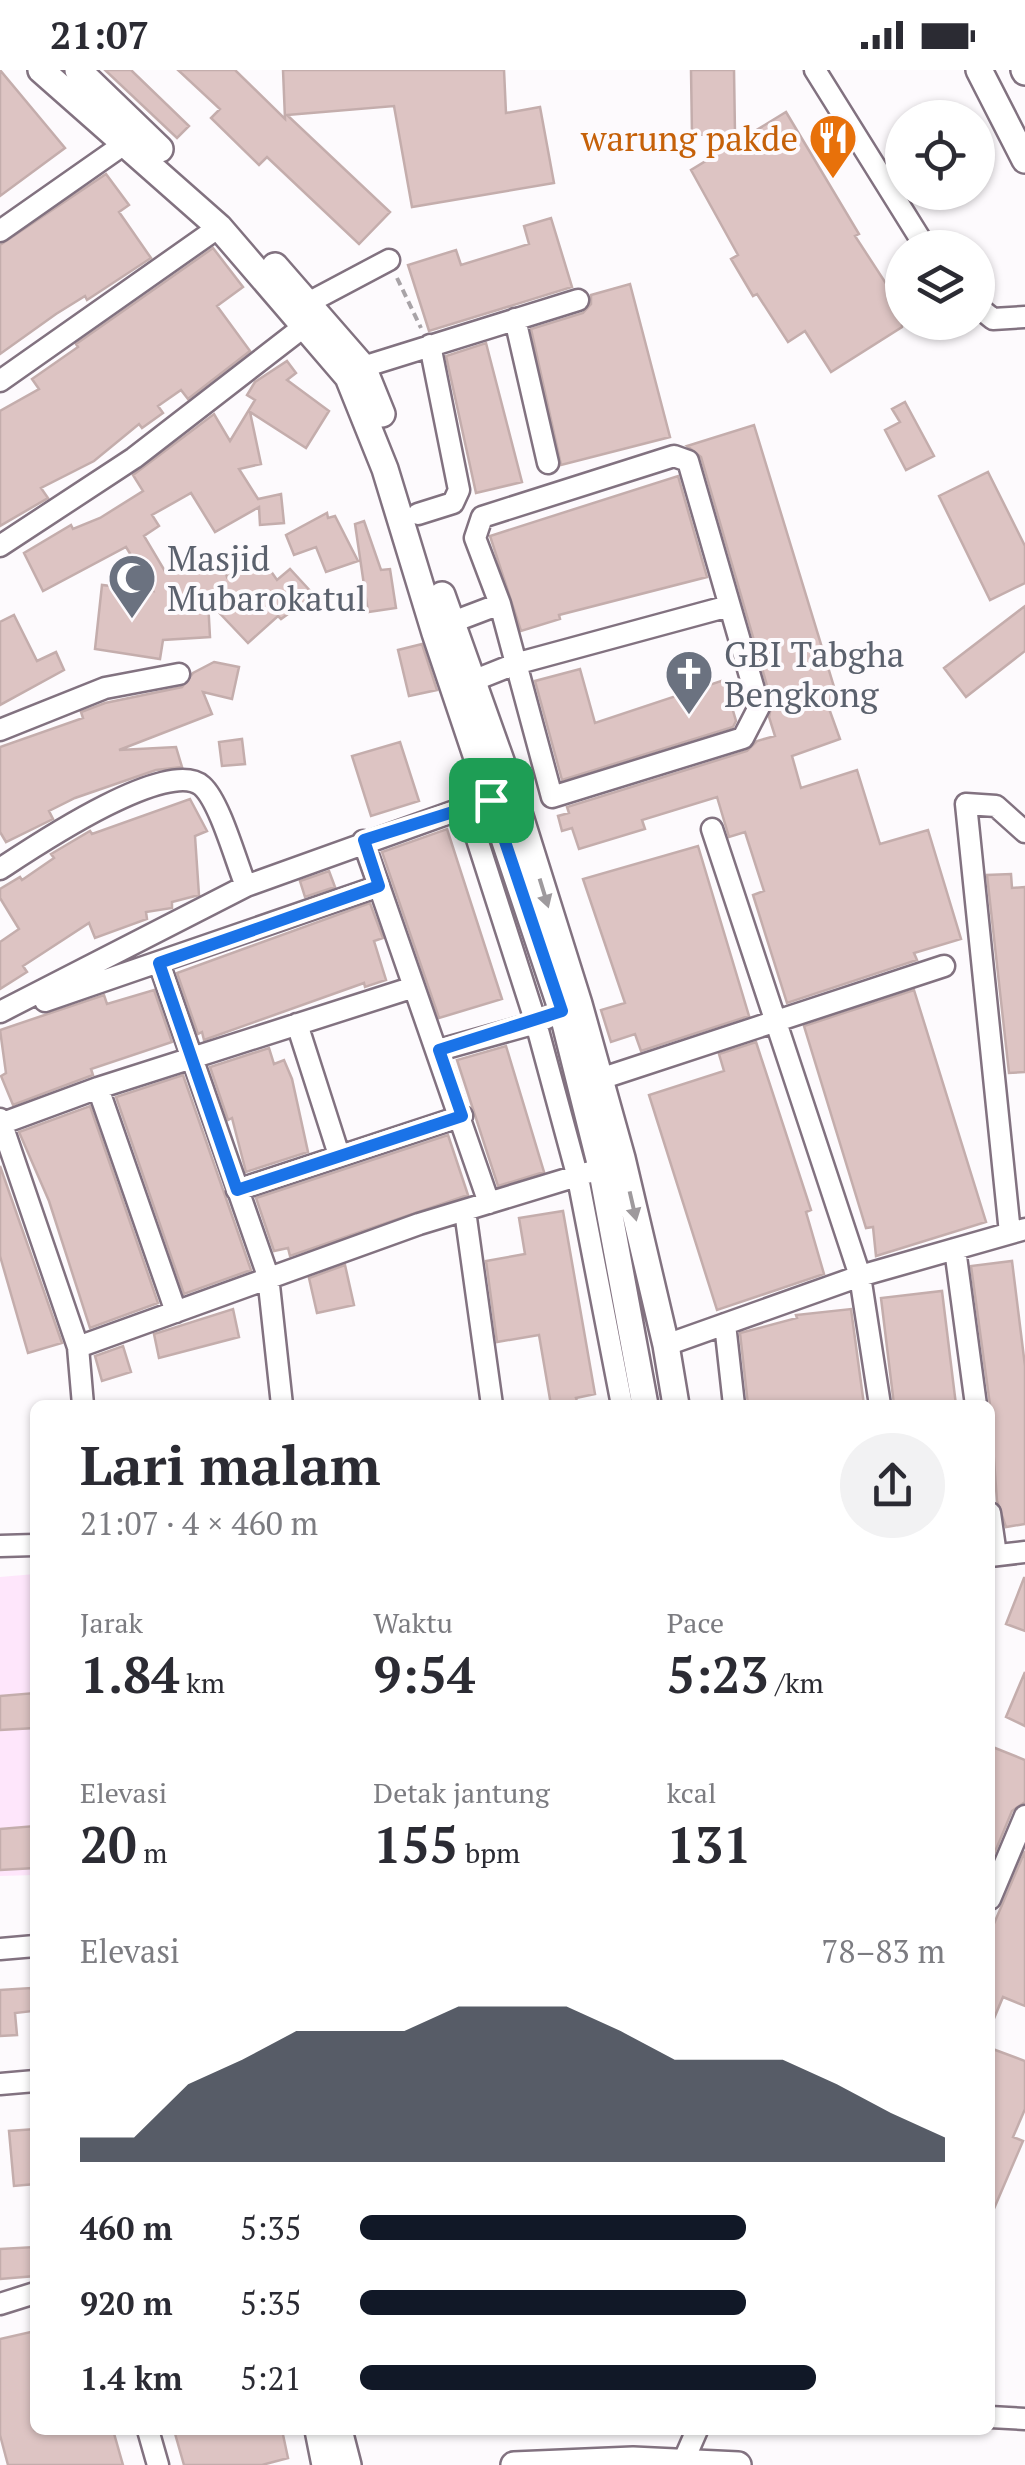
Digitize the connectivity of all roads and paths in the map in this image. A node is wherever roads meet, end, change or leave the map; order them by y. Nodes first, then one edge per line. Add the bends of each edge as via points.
1 (41, 70) edge
2 (78, 70) edge
3 (815, 70) edge
4 (979, 70) edge
5 (127, 142) junction
6 (1025, 160) edge
7 (220, 227) junction
8 (0, 230) edge
9 (915, 230) edge
10 (388, 260) joint
11 (578, 300) dead end
12 (304, 316) junction
13 (1025, 317) edge
14 (515, 319) junction
15 (995, 319) edge
16 (430, 345) junction
17 (363, 367) junction
18 (0, 381) edge
19 (548, 463) dead end
20 (410, 508) junction
21 (0, 546) edge
22 (500, 604) junction
23 (730, 606) junction
24 (450, 623) junction
25 (515, 664) junction
26 (179, 674) dead end
27 (470, 682) junction
28 (0, 730) edge
29 (479, 802) junction
30 (712, 830) dead end
31 (1025, 832) edge
32 (364, 840) junction
33 (0, 869) edge
34 (246, 886) junction
35 (379, 886) junction
36 (159, 963) junction
37 (944, 966) dead end
38 (414, 987) junction
39 (562, 1011) junction
40 (0, 1013) edge
41 (774, 1020) junction
42 (536, 1023) junction
43 (297, 1024) junction
44 (439, 1050) junction
45 (190, 1058) junction
46 (600, 1080) junction
47 (98, 1088) junction
48 (462, 1116) junction
49 (1, 1121) edge
50 (338, 1154) junction
51 (589, 1173) junction
52 (237, 1190) junction
53 (489, 1203) junction
54 (465, 1211) junction
55 (1018, 1231) edge
56 (955, 1249) junction
57 (268, 1276) junction
58 (860, 1276) junction
59 (176, 1312) junction
60 (725, 1324) junction
61 (666, 1345) junction
62 (78, 1347) junction
63 (632, 1394) edge
64 (83, 1400) edge
65 (281, 1400) edge
66 (491, 1400) edge
67 (675, 1400) edge
68 (733, 1400) edge
69 (879, 1400) edge
70 (975, 1400) edge
71 (30, 1544) edge
72 (0, 1546) edge
73 (1025, 1552) edge
74 (995, 1556) edge
75 (1025, 1816) edge
76 (995, 1887) edge
77 (30, 1946) edge
78 (0, 1949) edge
79 (30, 2081) edge
80 (0, 2084) edge
81 (30, 2295) edge
82 (0, 2304) edge
83 (995, 2417) edge
84 (1025, 2419) edge
85 (149, 2435) edge
86 (319, 2435) edge
87 (340, 2435) edge
88 (695, 2435) edge
89 (683, 2462) junction
90 (158, 2465) edge
91 (325, 2465) edge
92 (348, 2465) edge
93 (514, 2465) edge
94 (738, 2465) edge

1 - 5 main road
2 - 12 main road via 234,217
3 - 9 street
4 - 6 main road
5 - 7 main road
5 - 8 street
7 - 12 main road
7 - 18 street
10 - 12 street
10 - 16 path
11 - 14 street
12 - 17 main road
12 - 20 main road via 348,377
12 - 21 street via 134,458
13 - 15 street
14 - 16 street
14 - 19 street
16 - 17 street
16 - 20 street via 459,490 452,503
17 - 20 main road
20 - 24 main road
20 - 29 main road
22 - 23 street via 475,538 482,517 674,456 688,461
22 - 24 street
22 - 25 street
23 - 25 street
23 - 25 street via 758,694 743,738 552,797
24 - 27 main road
25 - 27 street
26 - 28 street via 104,688
27 -> 46 main road via 515,800
29 - 32 street
29 - 39 main road
29 - 42 street
30 - 41 street
31 - 55 street via 996,806 966,804
32 - 34 street
32 - 35 street
33 - 34 street via 106,803 181,780 209,794
34 - 40 street
35 - 36 street
35 - 38 street
36 - 40 street
36 - 45 street
37 - 41 street
38 - 43 street
38 - 44 street
39 - 42 street
39 - 51 main road
41 - 46 street
41 - 58 street
42 - 44 street
42 - 51 street
43 - 45 street
43 - 50 street
44 - 48 street
45 - 47 street
45 - 52 street
46 -> 61 main road
47 - 49 street
47 - 59 street
48 - 50 street
48 - 53 street
49 - 62 street
50 - 52 street
51 - 53 street
51 - 63 main road
52 - 57 street
53 - 54 street
54 - 57 street
54 - 66 street
55 - 56 street
56 - 58 street
56 - 70 street
57 - 59 street
57 - 65 street
58 - 60 street
58 - 69 street
59 - 62 street
60 - 61 street
60 - 68 street
61 - 67 main road
62 - 64 street
71 - 72 street
73 - 74 street
75 - 76 street
77 - 78 street
79 - 80 street
81 - 82 street
83 - 84 street
85 - 90 street
86 - 91 main road
87 - 92 main road
88 - 89 street
89 - 93 main road
89 - 94 main road

